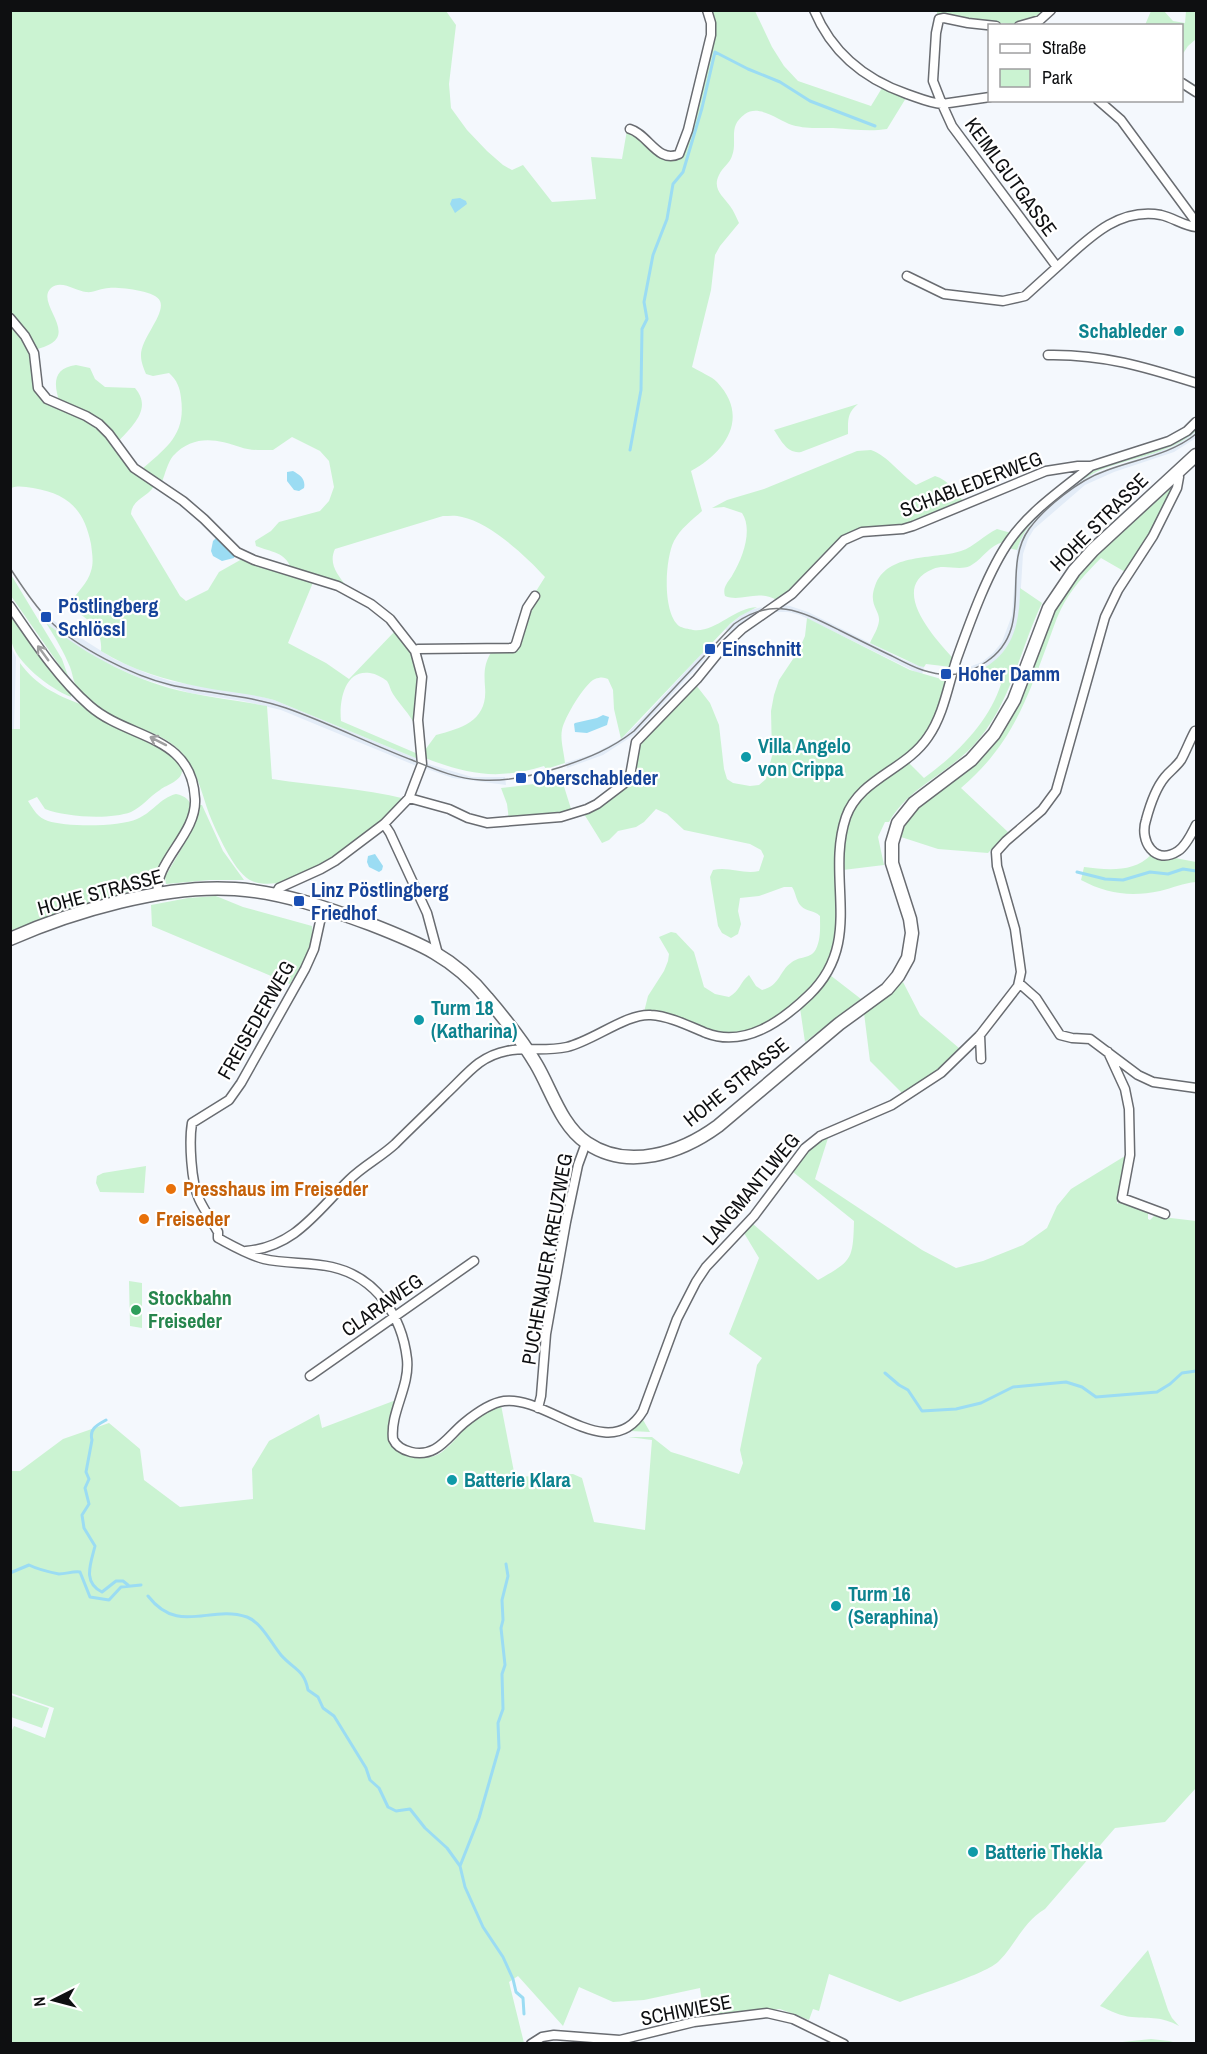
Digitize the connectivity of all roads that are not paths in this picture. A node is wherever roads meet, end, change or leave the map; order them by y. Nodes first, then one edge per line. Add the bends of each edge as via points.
1 (707, 10) edge
2 (814, 10) edge
3 (1051, 10) edge
4 (1026, 24) edge
5 (988, 25) edge
6 (1183, 84) edge
7 (1197, 92) edge
8 (988, 97) edge
9 (1100, 102) edge
10 (942, 104) junction
11 (630, 129) dead end
12 (1197, 222) edge
13 (1197, 227) edge
14 (1057, 267) junction
15 (907, 276) dead end
16 (10, 318) edge
17 (1048, 355) dead end
18 (1197, 383) edge
19 (1197, 422) edge
20 (1197, 455) edge
21 (1091, 466) junction
22 (1176, 474) junction
23 (535, 596) dead end
24 (10, 606) edge
25 (415, 651) junction
26 (1195, 731) edge
27 (410, 798) junction
28 (384, 824) junction
29 (1197, 825) edge
30 (158, 895) junction
31 (275, 895) junction
32 (323, 908) junction
33 (10, 939) edge
34 (438, 954) junction
35 (1019, 983) junction
36 (980, 1035) junction
37 (526, 1048) junction
38 (1108, 1051) junction
39 (981, 1059) dead end
40 (1197, 1088) edge
41 (586, 1143) junction
42 (1165, 1214) dead end
43 (271, 1246) junction
44 (243, 1251) junction
45 (272, 1261) junction
46 (474, 1261) dead end
47 (395, 1316) junction
48 (310, 1376) dead end
49 (538, 1408) junction
50 (531, 2043) edge
51 (844, 2043) edge

1 - 11 street via 711,23 708,46 679,154 661,154
2 - 10 street, KEIMLGUTGASSE via 835,49 857,69 898,91
3 - 4 street via 1040,20
5 - 10 street via 939,19 933,74
6 - 7 street
8 - 10 street
9 - 12 street via 1121,120
10 - 14 street, KEIMLGUTGASSE via 952,126
13 - 14 street via 1160,215 1125,217 1102,228
14 - 15 street via 1025,296 1003,301 944,294
16 - 25 street via 34,353 37,384 44,397 99,424 134,468 183,501 237,552 338,586 371,604 390,619
17 - 18 street via 1119,360
19 - 21 street, SCHABLEDERWEG via 1169,441
20 - 22 main road, HOHE STRASSE
21 - 27 street, SCHABLEDERWEG via 1046,471 914,526 862,532 844,540 792,594 733,637 636,742 626,782 587,809 553,818 487,823
21 - 37 street via 1048,501 1008,542 974,615 932,732 914,755 866,789 850,807 841,850 840,937 832,963 818,986 772,1023 742,1036 720,1038 661,1017 643,1015 571,1046
22 - 35 street via 1177,488 1105,617 1056,791 1042,810 996,852 1015,929
22 - 41 main road, HOHE STRASSE via 1074,571 1049,608 1014,700 994,734 971,760 914,803 898,822 892,863 912,933 908,958 892,985 698,1139 663,1153 630,1157 606,1153
23 - 25 street via 513,648
30 -> 24 street via 159,876 192,819 195,799 188,768 175,751 112,722 79,696
25 - 27 street via 422,677 418,720 422,760
26 - 29 street via 1180,760 1161,783 1145,821 1144,840 1158,853 1175,853
27 - 28 street
28 - 31 street via 327,865 279,888
28 - 34 street via 427,913
30 - 31 main road, HOHE STRASSE via 222,888
30 - 33 main road, HOHE STRASSE via 73,916
31 - 32 main road, HOHE STRASSE
32 - 34 main road, HOHE STRASSE
32 - 44 street, FREISEDERWEG via 305,969 241,1083 229,1100 192,1123 191,1153 198,1197 218,1238
34 - 37 main road, HOHE STRASSE via 477,986
35 - 36 street, LANGMANTLWEG
35 - 38 street via 1036,998 1060,1035 1090,1039
36 - 39 street
36 - 49 street, LANGMANTLWEG via 915,1092 820,1136 804,1148 754,1216 696,1282 677,1319 643,1411 628,1428 614,1433 572,1423
37 - 41 main road, HOHE STRASSE via 568,1124
37 - 43 street via 506,1050 477,1065 393,1146 348,1181 301,1229
38 - 40 street via 1153,1082
38 - 42 street via 1125,1089 1129,1109 1130,1155 1122,1198
41 - 49 street, PUCHENAUER KREUZWEG via 566,1222 546,1334
43 - 44 street
43 - 45 street
44 - 45 street, FREISEDERWEG
45 - 47 street, FREISEDERWEG via 332,1267 355,1274 377,1292
46 - 47 street, CLARAWEG
47 - 48 street, CLARAWEG
47 - 49 street, FREISEDERWEG via 408,1362 392,1427 395,1444 409,1452 427,1453 442,1445 468,1420 501,1401
50 - 51 street, SCHIWIESE via 554,2035 620,2040 694,2022 767,2013 794,2019

